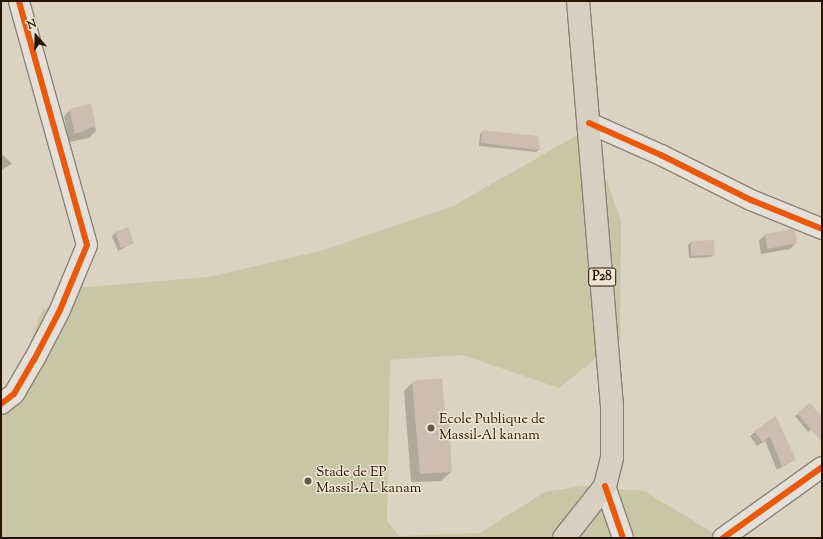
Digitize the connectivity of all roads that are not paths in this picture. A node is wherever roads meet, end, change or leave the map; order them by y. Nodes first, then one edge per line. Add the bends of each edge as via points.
1 (18, 1) edge
2 (578, 1) edge
3 (590, 123) junction
4 (822, 229) edge
5 (1, 404) edge
6 (822, 467) edge
7 (605, 486) junction
8 (564, 538) edge
9 (623, 538) edge
10 (723, 538) edge

1 - 5 street via 87,245 60,310 34,360 14,394
2 - 3 main road, P28
3 - 4 street via 751,200
3 - 7 main road, P28 via 612,406 612,457
6 - 10 street
7 - 8 main road, P28
7 - 9 street

